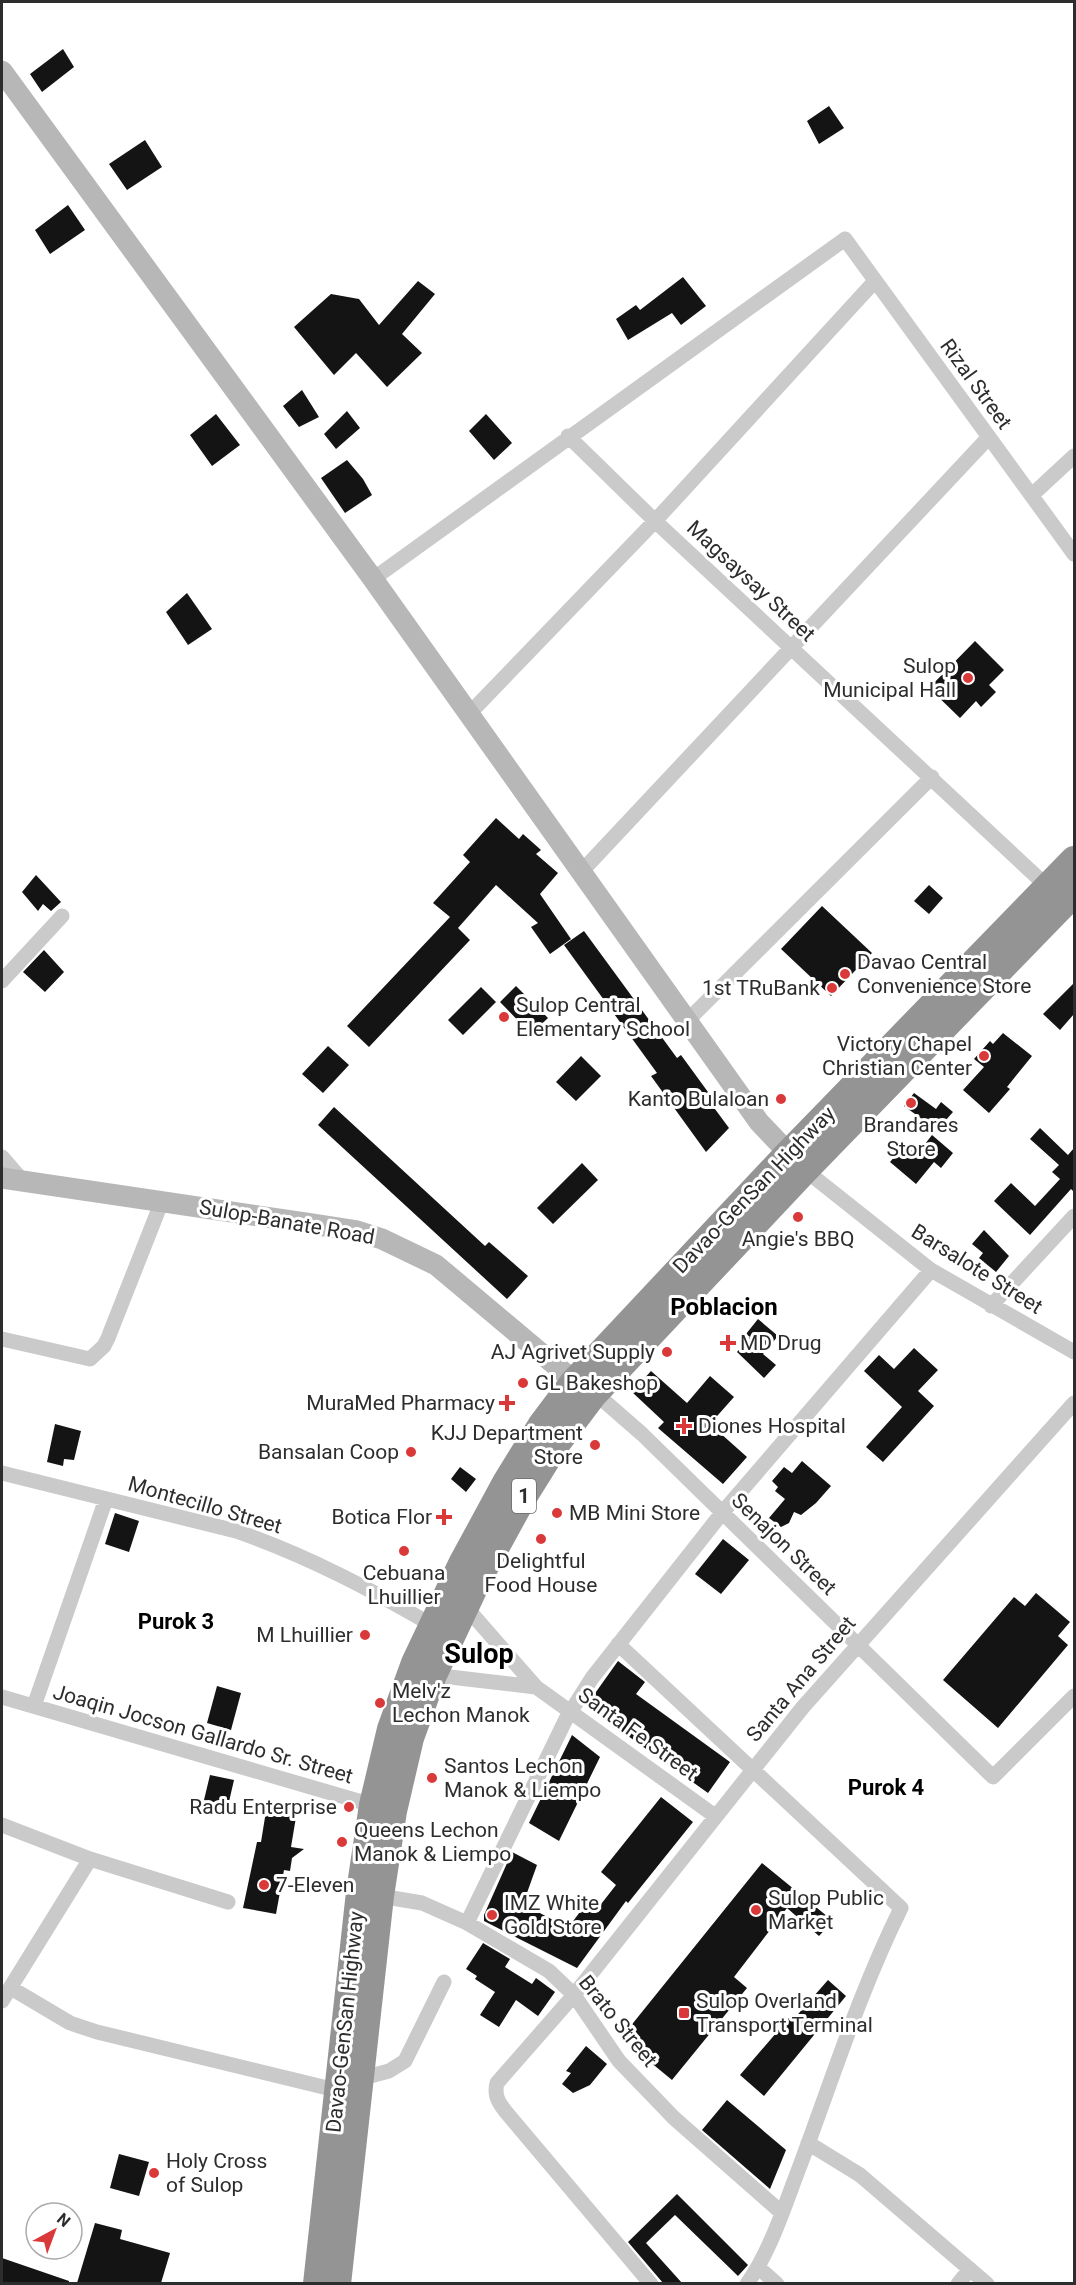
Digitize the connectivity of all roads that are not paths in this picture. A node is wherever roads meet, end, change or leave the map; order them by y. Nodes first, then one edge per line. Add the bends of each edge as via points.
1 (2, 71) edge
2 (875, 281) junction
3 (568, 436) junction
4 (989, 437) junction
5 (1074, 456) edge
6 (1032, 495) junction
7 (655, 521) junction
8 (1074, 554) edge
9 (373, 579) junction
10 (792, 647) junction
11 (470, 714) junction
12 (932, 777) junction
13 (1074, 860) edge
14 (582, 871) junction
15 (1066, 899) edge
16 (62, 916) dead end
17 (2, 981) edge
18 (688, 1020) junction
19 (2, 1157) edge
20 (797, 1162) junction
21 (11, 1179) edge
22 (162, 1201) junction
23 (1074, 1216) edge
24 (931, 1270) junction
25 (991, 1306) junction
26 (2, 1339) edge
27 (1074, 1352) edge
28 (583, 1389) junction
29 (1074, 1403) edge
30 (2, 1473) edge
31 (106, 1499) junction
32 (722, 1512) junction
33 (465, 1606) junction
34 (441, 1630) junction
35 (618, 1644) junction
36 (857, 1644) junction
37 (433, 1675) junction
38 (536, 1687) junction
39 (1074, 1696) edge
40 (2, 1697) edge
41 (34, 1706) junction
42 (571, 1711) junction
43 (752, 1770) junction
44 (383, 1808) junction
45 (715, 1816) junction
46 (2, 1826) edge
47 (90, 1859) junction
48 (370, 1894) junction
49 (228, 1902) dead end
50 (467, 1923) junction
51 (444, 1982) dead end
52 (11, 1988) junction
53 (574, 1995) junction
54 (2, 2001) edge
55 (351, 2089) junction
56 (808, 2143) junction
57 (782, 2213) junction
58 (758, 2267) junction
59 (970, 2269) junction
60 (317, 2283) edge
61 (337, 2283) edge
62 (651, 2283) edge
63 (747, 2283) edge
64 (777, 2283) edge
65 (958, 2283) edge
66 (987, 2283) edge

1 - 9 street
2 - 3 street, Rizal Street via 845,239
2 - 4 street, Rizal Street
2 - 7 street
3 - 7 street, Magsaysay Street
3 - 9 street
4 - 6 street, Rizal Street
4 - 10 street
5 - 6 street
6 - 8 street, Rizal Street
7 - 10 street, Magsaysay Street
7 - 11 street
9 - 11 street
10 - 12 street, Magsaysay Street
10 - 14 street
11 - 14 street
12 - 15 street, Magsaysay Street
12 - 18 street
13 - 15 highway, Davao-GenSan Highway / 1
14 - 18 street
15 - 20 highway, Davao-GenSan Highway / 1
16 - 17 street
18 - 20 street via 759,1122
19 - 21 street
20 - 24 street, Barsalote Street
20 - 28 highway, Davao-GenSan Highway / 1
21 - 22 street, Sulop-Banate Road
22 - 26 street via 108,1338 97,1355 90,1359
22 - 28 street, Sulop-Banate Road via 357,1231 392,1244 454,1278
23 - 25 street
24 - 25 street, Barsalote Street
24 - 32 street
25 - 27 street, Barsalote Street
28 - 32 street, Senajon Street via 619,1413
28 - 33 highway, Davao-GenSan Highway / 1
28 - 34 highway, Davao-GenSan Highway / 1 via 542,1426 507,1481
29 - 36 street, Santa Ana Street
30 - 31 street, Montecillo Street
31 - 34 street, Montecillo Street via 273,1544 355,1581
31 - 41 street
32 - 35 street
32 - 36 street, Senajon Street
33 - 34 highway, Davao-GenSan Highway / 1
33 - 38 street, Santa Fe Street
34 - 37 highway, Davao-GenSan Highway / 1
34 - 44 highway, Davao-GenSan Highway / 1 via 391,1729
35 - 42 street
35 - 43 street
36 - 39 street, Senajon Street via 993,1778
36 - 43 street, Santa Ana Street
37 - 38 street, Santa Fe Street
37 - 44 highway, Davao-GenSan Highway / 1
38 - 42 street, Santa Fe Street
40 - 41 street, Joaqin Jocson Gallardo Sr. Street
41 - 44 street, Joaqin Jocson Gallardo Sr. Street
42 - 45 street, Santa Fe Street
42 - 50 street
43 - 45 street, Santa Ana Street
43 - 56 street via 901,1908 866,1984
44 - 48 highway, Davao-GenSan Highway / 1
45 - 53 street, Santa Ana Street
46 - 47 street
47 - 49 street
47 - 52 street
48 - 50 street, Brato Street via 422,1903
48 - 55 highway, Davao-GenSan Highway / 1
50 - 53 street, Brato Street via 542,1967
51 - 55 street via 405,2061 389,2071 377,2072
52 - 54 street
52 - 55 street via 79,2026
53 - 57 street, Brato Street via 619,2061 674,2118
53 - 62 street, Santa Ana Street via 503,2075 495,2091 506,2112
55 - 60 highway, Davao-GenSan Highway / 1
55 - 61 highway, Davao-GenSan Highway / 1
56 - 57 street
56 - 59 street via 860,2175
57 - 58 street
58 - 63 street
58 - 64 street
59 - 65 street
59 - 66 street

